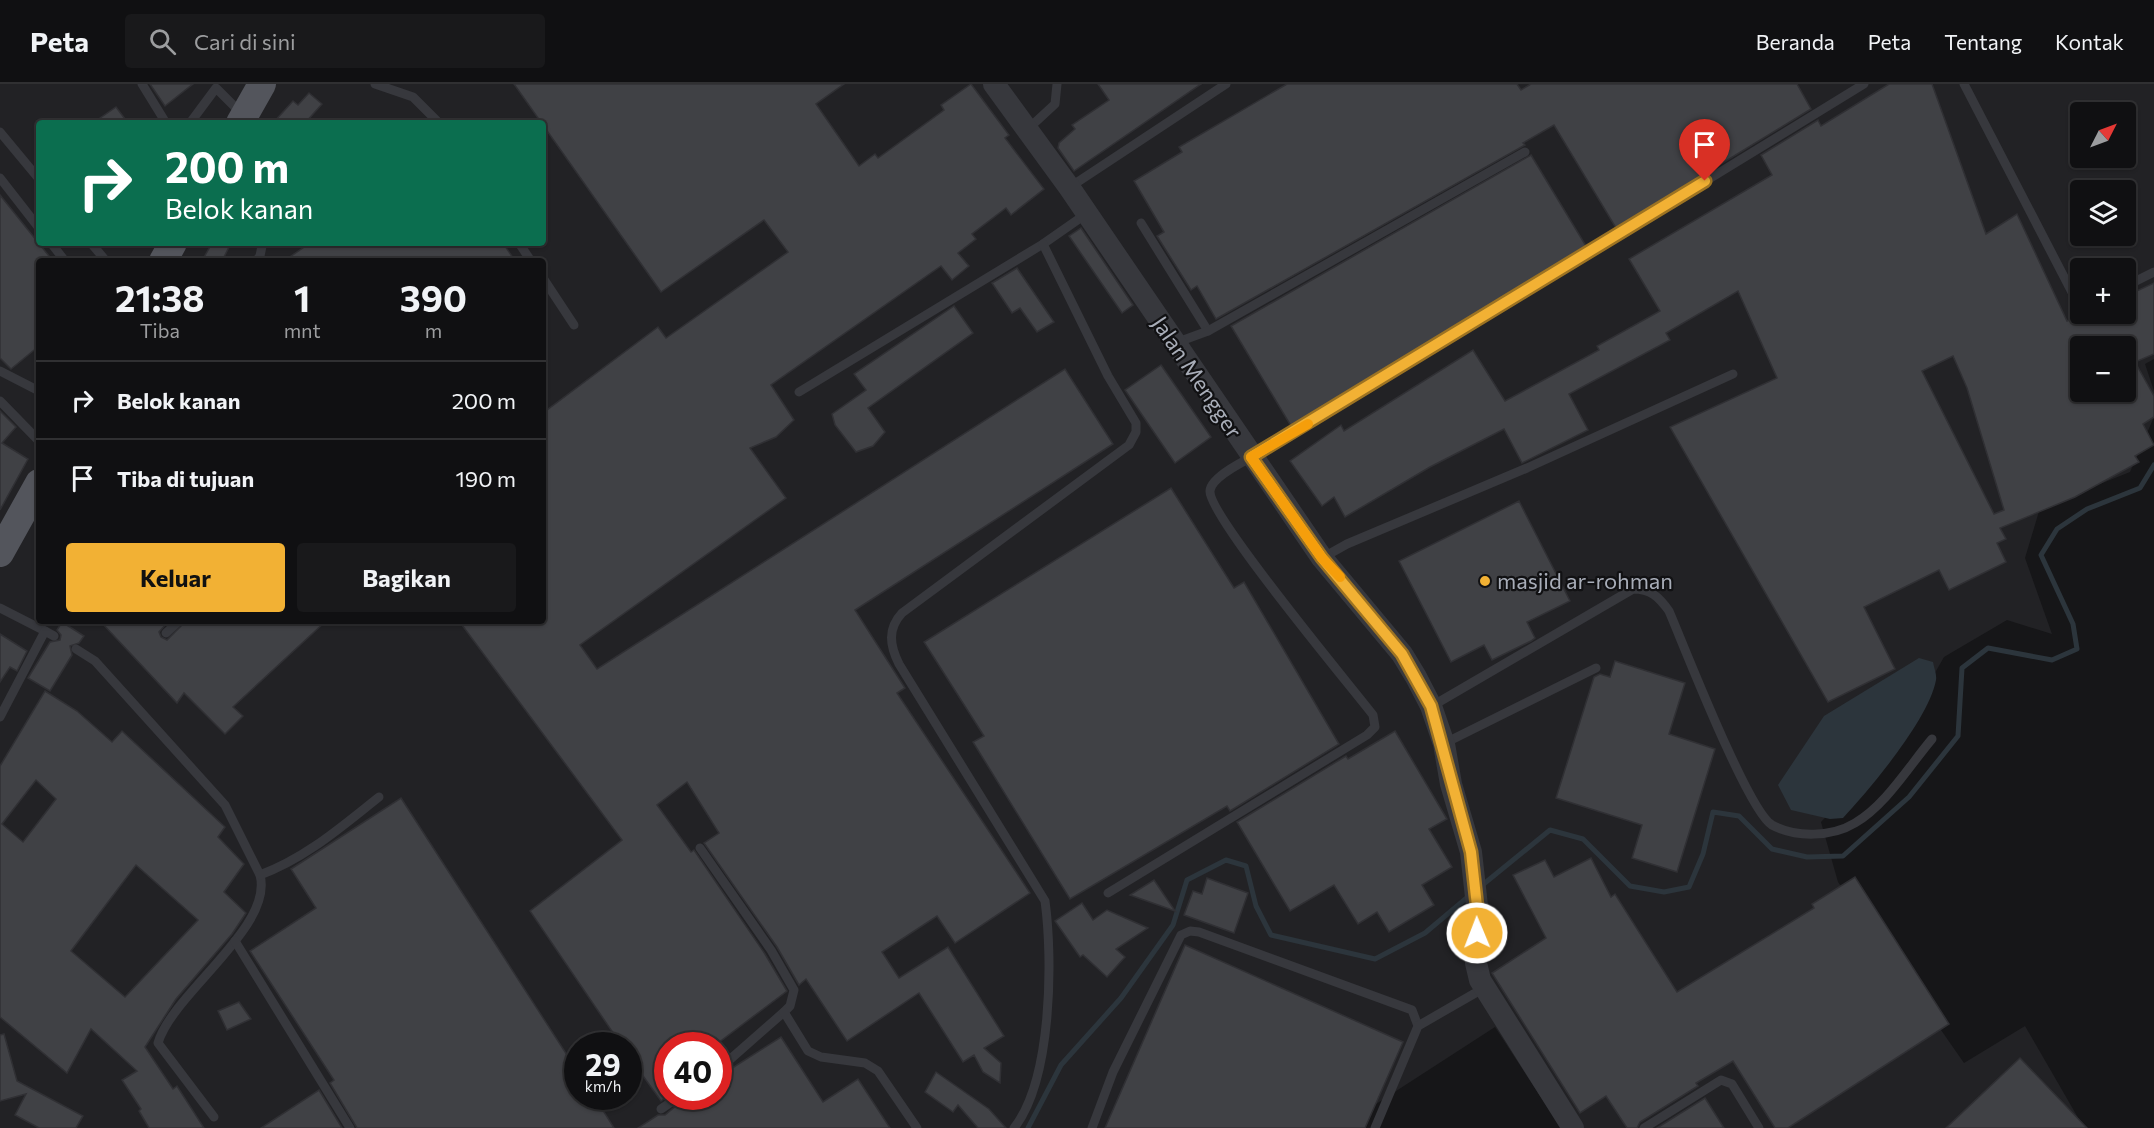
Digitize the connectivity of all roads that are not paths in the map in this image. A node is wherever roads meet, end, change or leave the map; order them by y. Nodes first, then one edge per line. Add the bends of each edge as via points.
1 (142, 84) edge
2 (262, 84) edge
3 (375, 84) edge
4 (994, 84) edge
5 (1057, 84) edge
6 (1226, 84) edge
7 (1864, 84) edge
8 (1964, 84) edge
9 (218, 86) edge
10 (164, 120) edge
11 (192, 120) edge
12 (242, 120) edge
13 (436, 120) edge
14 (1027, 130) junction
15 (0, 132) edge
16 (1525, 152) dead end
17 (36, 176) edge
18 (0, 178) edge
19 (1069, 187) junction
20 (1086, 214) junction
21 (1141, 223) dead end
22 (36, 224) edge
23 (1043, 244) junction
24 (53, 246) edge
25 (94, 246) edge
26 (63, 258) edge
27 (104, 258) edge
28 (2154, 272) edge
29 (2136, 281) edge
30 (546, 283) edge
31 (2070, 288) edge
32 (574, 325) dead end
33 (1208, 331) junction
34 (1175, 343) junction
35 (0, 371) edge
36 (1733, 374) dead end
37 (36, 389) edge
38 (799, 392) dead end
39 (0, 401) edge
40 (36, 438) edge
41 (1251, 457) junction
42 (36, 488) edge
43 (0, 553) edge
44 (1322, 558) junction
45 (0, 608) edge
46 (176, 624) edge
47 (166, 633) dead end
48 (76, 649) dead end
49 (1596, 668) dead end
50 (1431, 706) junction
51 (0, 717) edge
52 (1932, 739) dead end
53 (1444, 744) junction
54 (379, 797) dead end
55 (700, 848) dead end
56 (260, 875) junction
57 (1108, 893) dead end
58 (235, 941) junction
59 (1484, 987) junction
60 (784, 1012) junction
61 (1418, 1026) junction
62 (732, 1058) edge
63 (214, 1117) dead end
64 (350, 1128) edge
65 (917, 1128) edge
66 (1014, 1128) edge
67 (1092, 1128) edge
68 (1375, 1128) edge
69 (1573, 1128) edge
70 (1644, 1128) edge
71 (1759, 1128) edge

1 - 10 lane
2 - 12 main road
3 - 13 lane via 413,97
4 - 14 street, Jalan Mengger
5 - 14 lane via 1055,104
6 - 19 lane
7 - 41 lane
8 - 31 lane
9 - 11 lane
9 - 12 lane
14 - 19 street, Jalan Mengger
15 - 17 lane
16 - 33 lane
18 - 22 lane
19 - 20 street, Jalan Mengger
20 - 23 lane
20 - 34 street, Jalan Mengger
21 - 33 lane
23 - 38 lane
23 - 66 lane via 1108,376 1136,423 1136,432 1129,445 902,613 891,635 891,648 899,664 1045,901 1050,939 1047,1015 1028,1107
24 - 26 lane
25 - 27 lane
28 - 29 lane
30 - 32 lane
33 - 34 lane
34 - 41 street, Jalan Mengger
35 - 37 lane
36 - 44 lane
39 - 40 lane
41 - 44 street, Jalan Mengger
41 - 57 lane via 1212,484 1209,492 1216,509 1241,548 1373,715 1375,727
42 - 43 main road
44 - 50 street, Jalan Mengger via 1402,654
45 - 51 lane via 50,633
46 - 47 lane
48 - 56 lane via 95,661 225,805
49 - 53 lane
50 - 52 lane via 1633,589 1645,589 1660,598 1669,611 1749,795 1770,824 1816,834 1836,833 1857,822 1877,805
50 - 53 street, Jalan Mengger
53 - 59 street, Jalan Mengger via 1471,852 1476,963
54 - 56 lane via 321,843 284,866
55 - 60 lane via 794,990
56 - 58 lane via 255,911
58 - 63 lane via 175,1013 158,1043
58 - 64 lane
59 - 61 lane
59 - 69 street, Jalan Mengger
60 - 62 lane
60 - 65 lane via 808,1051 821,1058 865,1063 878,1071
61 - 67 lane via 1412,1010 1190,931 1181,935 1113,1072
61 - 68 lane
70 - 71 lane via 1720,1080 1732,1084

